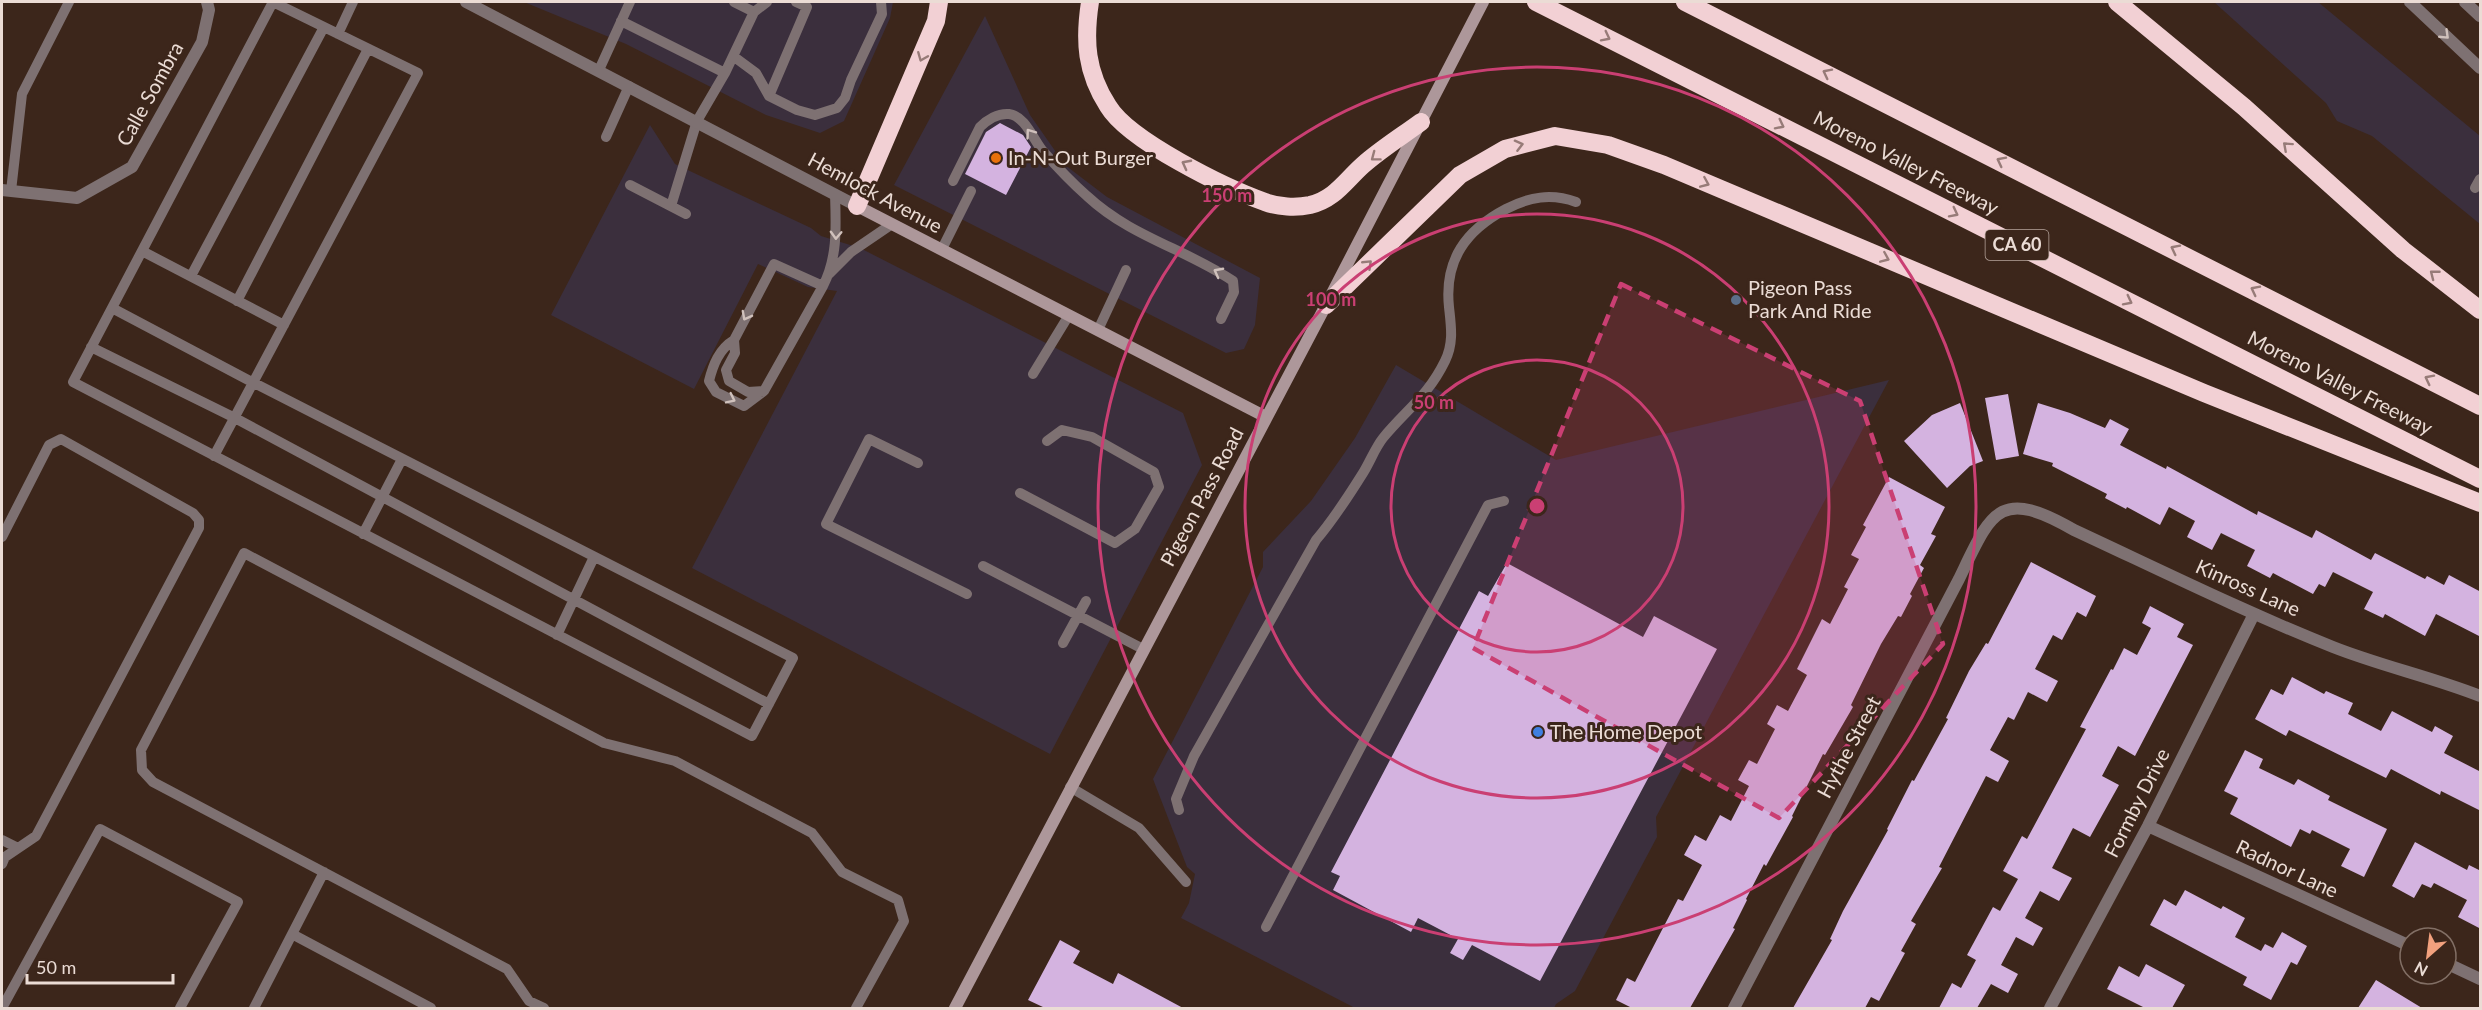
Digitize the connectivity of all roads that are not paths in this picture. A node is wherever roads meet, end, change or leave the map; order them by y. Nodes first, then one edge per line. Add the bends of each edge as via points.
1 (69, 2) edge
2 (353, 2) edge
3 (466, 2) edge
4 (630, 2) edge
5 (734, 2) edge
6 (767, 2) edge
7 (796, 2) edge
8 (881, 2) edge
9 (939, 2) edge
10 (1090, 2) edge
11 (1483, 2) edge
12 (1534, 2) edge
13 (1684, 2) edge
14 (2117, 2) edge
15 (2410, 2) edge
16 (2465, 2) edge
17 (210, 4) edge
18 (754, 12) junction
19 (2481, 16) edge
20 (621, 21) junction
21 (324, 27) junction
22 (338, 34) junction
23 (368, 49) junction
24 (733, 56) junction
25 (2481, 68) edge
26 (598, 70) junction
27 (725, 73) junction
28 (629, 86) junction
29 (769, 96) junction
30 (697, 121) junction
31 (1422, 122) junction
32 (606, 137) dead end
33 (953, 181) dead end
34 (630, 185) dead end
35 (6, 191) edge
36 (971, 191) dead end
37 (835, 194) junction
38 (1576, 202) dead end
39 (671, 206) junction
40 (857, 206) junction
41 (686, 214) dead end
42 (892, 224) junction
43 (942, 249) junction
44 (142, 251) junction
45 (1126, 270) dead end
46 (829, 274) junction
47 (191, 276) junction
48 (823, 286) junction
49 (237, 301) junction
50 (1326, 305) junction
51 (112, 308) junction
52 (2481, 310) edge
53 (1069, 315) junction
54 (1221, 319) dead end
55 (284, 326) junction
56 (1098, 330) junction
57 (734, 340) junction
58 (91, 347) junction
59 (1033, 374) dead end
60 (254, 383) junction
61 (764, 390) junction
62 (2481, 406) edge
63 (1266, 417) junction
64 (235, 418) junction
65 (1047, 441) dead end
66 (214, 456) junction
67 (402, 459) junction
68 (918, 463) dead end
69 (2481, 479) edge
70 (1020, 493) dead end
71 (381, 497) junction
72 (1504, 501) dead end
73 (2481, 503) edge
74 (2004, 510) joint
75 (363, 534) junction
76 (2, 537) edge
77 (594, 557) junction
78 (982, 566) dead end
79 (967, 594) dead end
80 (573, 600) junction
81 (1086, 601) dead end
82 (2254, 614) junction
83 (1078, 615) junction
84 (557, 635) junction
85 (1063, 643) dead end
86 (1143, 649) junction
87 (2481, 696) edge
88 (769, 704) junction
89 (1070, 787) junction
90 (1179, 810) dead end
91 (2148, 826) junction
92 (2, 840) edge
93 (18, 848) junction
94 (2, 864) edge
95 (324, 872) junction
96 (1186, 882) dead end
97 (1266, 927) dead end
98 (292, 934) junction
99 (2398, 941) edge
100 (2458, 968) edge
101 (2481, 979) edge
102 (2, 1008) edge
103 (180, 1008) edge
104 (254, 1008) edge
105 (431, 1008) edge
106 (544, 1008) edge
107 (856, 1008) edge
108 (954, 1008) edge
109 (1734, 1008) edge
110 (2050, 1008) edge

1 - 35 lane via 22,94
2 - 22 lane
3 - 26 street, Hemlock Avenue
4 - 20 lane
5 - 18 lane
6 - 18 lane
7 - 29 lane via 807,7
8 - 29 lane via 882,14 837,108 815,115 797,111
9 -> 40 highway via 932,31
31 -> 10 highway via 1362,166 1324,201 1287,207 1266,202 1149,144 1109,108 1095,83 1088,57
11 - 31 main road, Pigeon Pass Road
12 -> 69 highway, Moreno Valley Freeway / CA 60
62 -> 13 highway
52 -> 14 highway via 2403,250 2244,107
15 -> 25 street
16 - 19 street
17 - 35 street, Calle Sombra via 202,42 132,167 77,198
18 - 24 lane
20 - 26 lane
20 - 27 lane
21 - 22 lane
21 - 44 lane via 273,2
21 - 47 lane
22 - 23 lane
23 - 49 lane
23 - 55 lane via 418,73
24 - 27 lane
24 - 29 lane via 756,73
26 - 28 street, Hemlock Avenue
27 - 30 lane
28 - 30 street, Hemlock Avenue
28 - 32 lane
30 - 37 street, Hemlock Avenue
30 - 39 lane
31 - 50 main road, Pigeon Pass Road
54 -> 33 lane via 1234,292 1233,281 1111,217 1041,149 1017,118 1009,114 985,122
34 - 39 lane
36 - 43 lane
37 - 40 street, Hemlock Avenue
37 -> 46 lane via 836,239
38 - 90 lane via 1548,197 1519,202 1480,226 1459,249 1450,279 1453,332 1447,358 1418,402 1382,439 1337,515 1316,540 1194,756 1176,800
39 - 41 lane
40 - 42 main road, Hemlock Avenue
42 - 43 main road, Hemlock Avenue
42 - 46 lane via 851,252
43 - 53 main road, Hemlock Avenue
44 - 47 lane
44 - 51 lane
45 - 56 lane
46 - 48 lane
47 - 49 lane
48 -> 57 lane via 774,264
48 - 61 lane
49 - 55 lane
50 - 63 main road, Pigeon Pass Road
50 -> 73 highway via 1460,175 1505,149 1555,136 1608,145 1664,165 2204,393
51 - 58 lane
51 - 60 lane
53 - 56 main road, Hemlock Avenue
53 - 59 lane
55 - 60 lane
56 - 63 main road, Hemlock Avenue
57 - 61 lane via 735,353 726,370 729,381 748,392
57 -> 61 lane via 724,346 709,381 716,392 744,406
58 - 64 lane
58 - 66 lane via 73,382
60 - 64 lane
60 - 67 lane
63 - 86 main road, Pigeon Pass Road
64 - 66 lane
64 - 71 lane
65 - 70 lane via 1062,430 1092,437 1154,472 1159,487 1135,530 1115,543
66 - 75 lane
67 - 71 lane
67 - 77 lane
68 - 79 lane via 869,439 826,524
71 - 75 lane
71 - 80 lane
72 - 97 lane via 1488,505
74 - 82 street, Kinross Lane via 2024,509 2047,515
74 - 109 street, Hythe Street via 1982,529
75 - 84 lane
76 - 93 lane via 50,445 61,439 194,513 199,528 36,836
77 - 80 lane
77 - 88 lane via 794,658
78 - 83 lane
80 - 84 lane
80 - 88 lane
81 - 83 lane
82 - 87 street, Kinross Lane via 2336,648
82 - 91 street, Formby Drive
83 - 85 lane
83 - 86 lane
84 - 88 lane via 752,736
86 - 89 main road, Pigeon Pass Road
89 - 96 lane via 1139,828
89 - 108 main road, Pigeon Pass Road
91 - 99 street, Radnor Lane
91 - 110 street, Formby Drive
92 - 93 lane
93 - 94 lane
95 - 98 lane
95 - 106 lane via 507,969 529,1001
95 - 107 lane via 153,782 142,770 141,750 244,553 604,743 675,761 812,833 842,872 898,900 904,921
98 - 104 lane
98 - 105 lane
100 - 101 street
102 - 103 lane via 100,829 238,902

